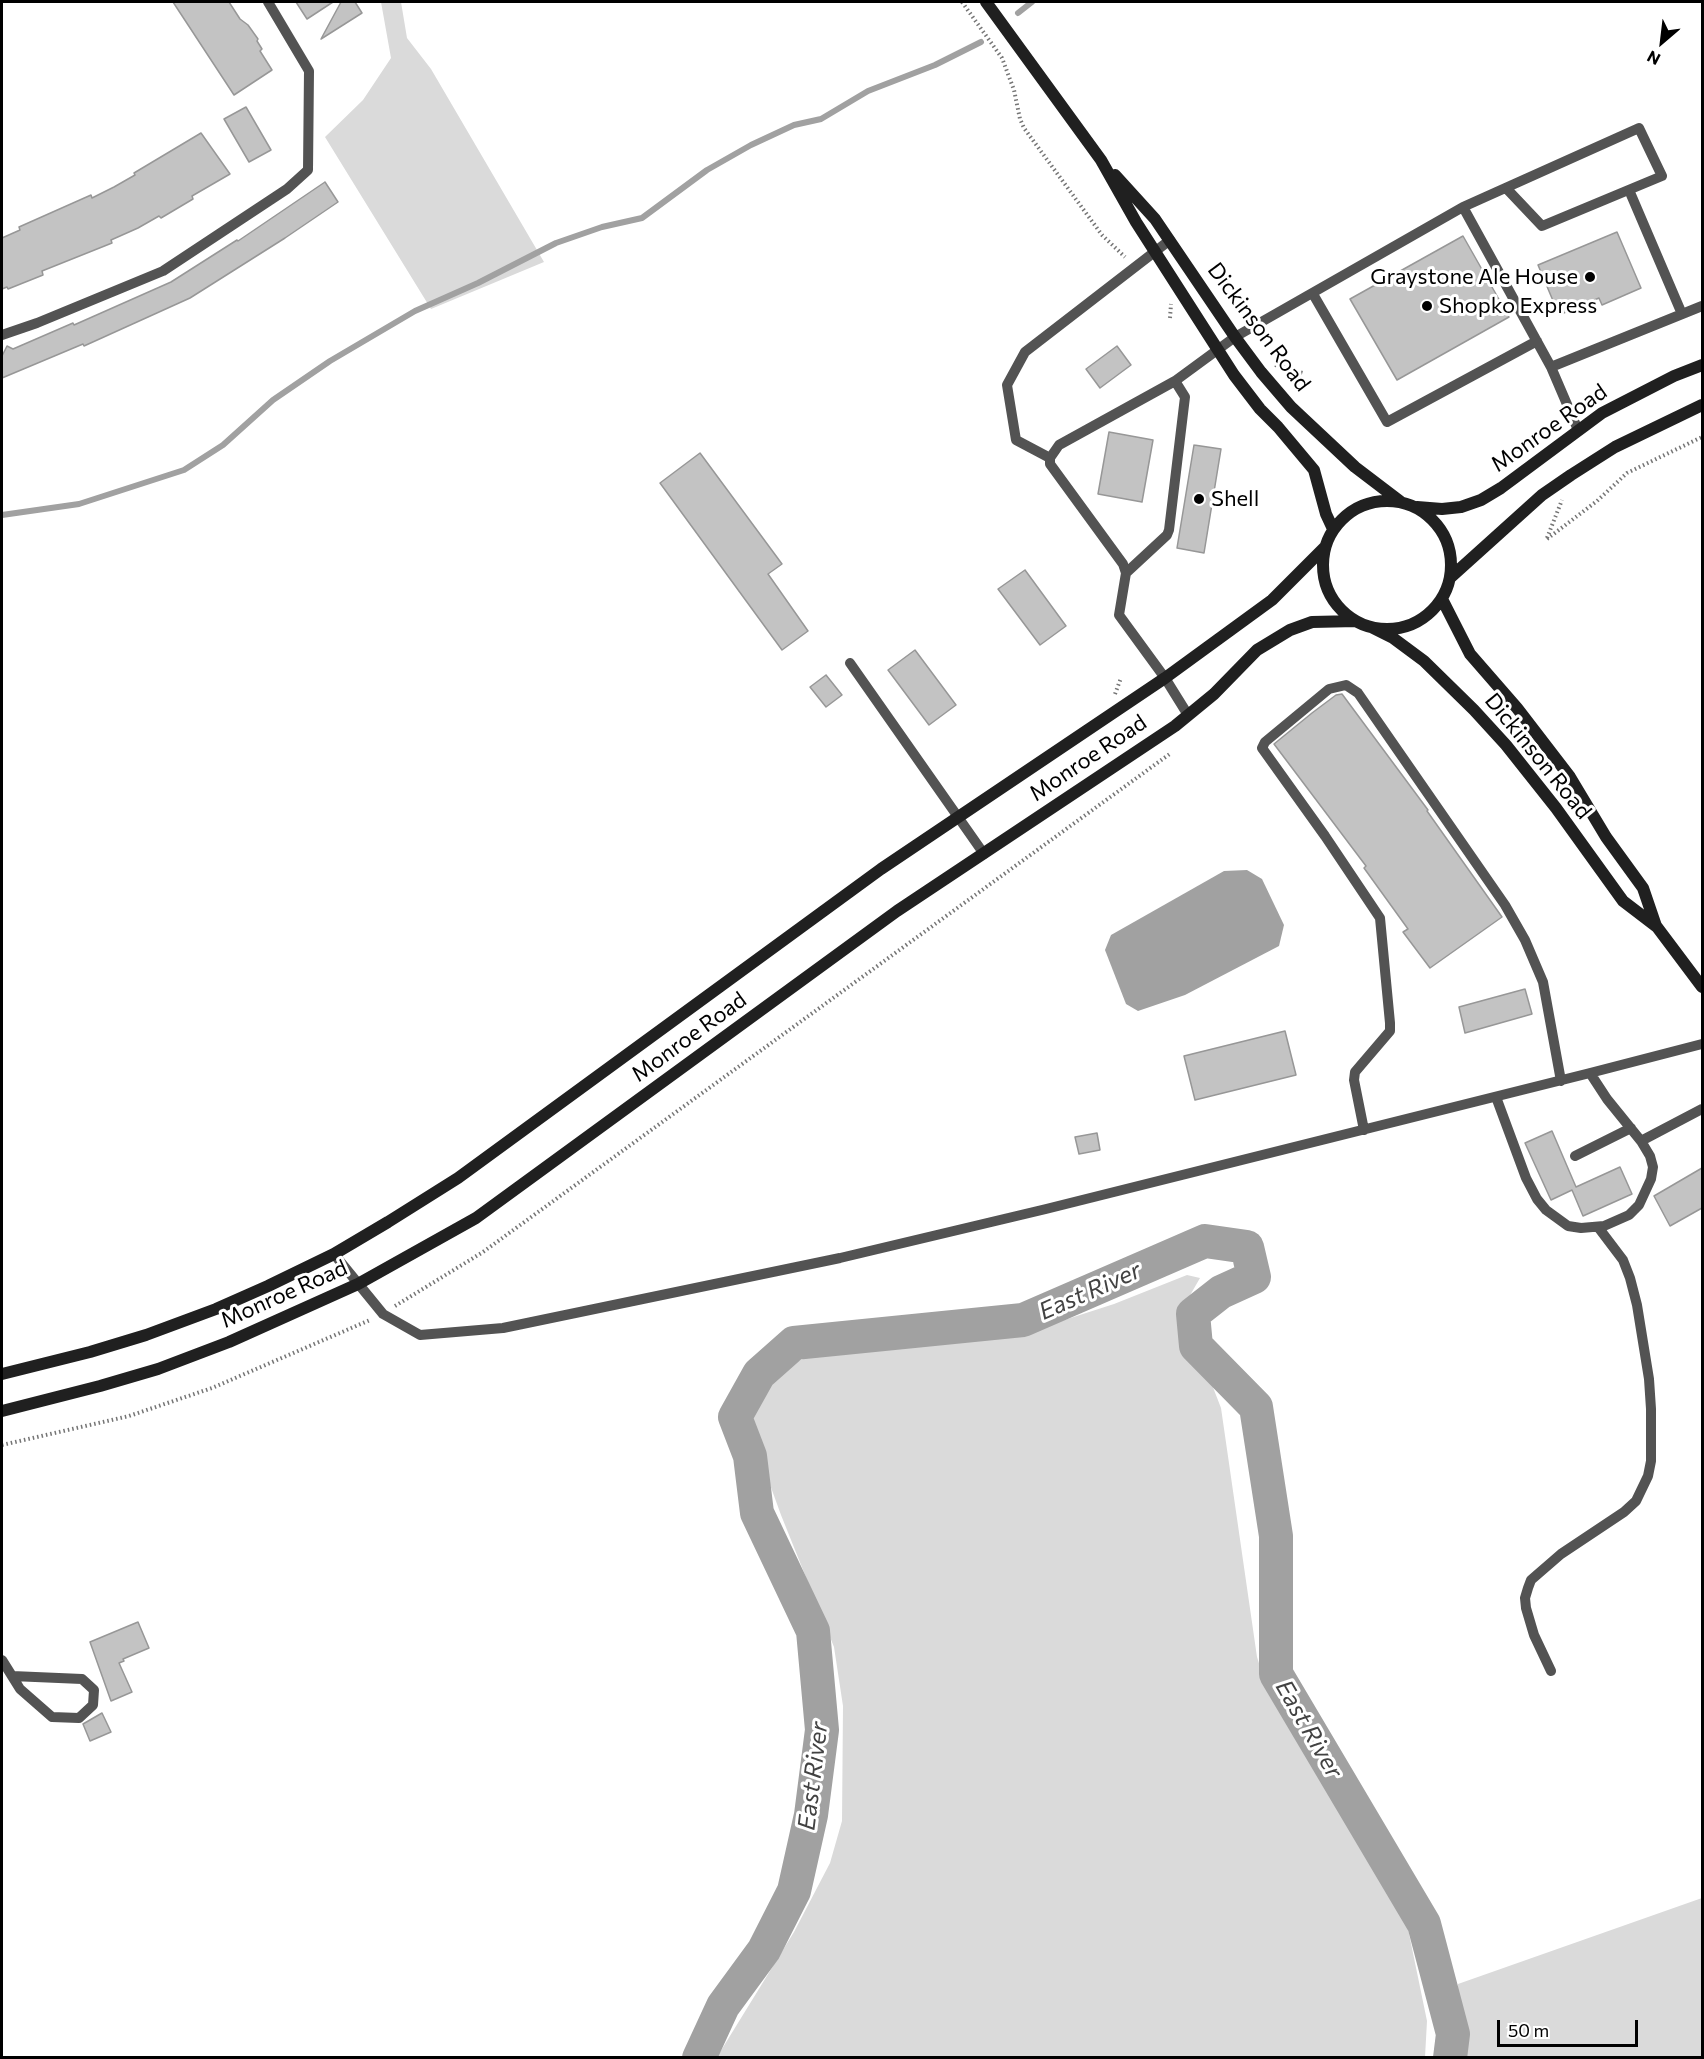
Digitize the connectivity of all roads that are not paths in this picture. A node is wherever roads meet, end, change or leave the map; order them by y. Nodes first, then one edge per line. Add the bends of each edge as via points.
1 (268, 2) edge
2 (986, 2) edge
3 (1101, 160) junction
4 (1506, 188) junction
5 (1629, 190) junction
6 (1463, 207) junction
7 (1170, 240) junction
8 (1155, 251) junction
9 (1313, 294) junction
10 (1702, 306) edge
11 (1682, 314) junction
12 (2, 335) edge
13 (1235, 337) junction
14 (1537, 341) junction
15 (1217, 350) junction
16 (1702, 365) edge
17 (1551, 367) junction
18 (1175, 381) junction
19 (1702, 405) edge
20 (1578, 430) junction
21 (1050, 458) junction
22 (1401, 502) junction
23 (1415, 507) junction
24 (1333, 529) junction
25 (1325, 547) junction
26 (1126, 573) junction
27 (1450, 577) junction
28 (1442, 598) junction
29 (1356, 621) junction
30 (1371, 627) junction
31 (850, 663) dead end
32 (1165, 678) junction
33 (1188, 715) junction
34 (957, 818) junction
35 (984, 854) junction
36 (1657, 927) junction
37 (1702, 987) edge
38 (1702, 1044) edge
39 (1590, 1073) junction
40 (1561, 1081) junction
41 (1496, 1097) junction
42 (1702, 1109) edge
43 (1631, 1128) junction
44 (1364, 1130) junction
45 (1641, 1141) junction
46 (1575, 1156) dead end
47 (1598, 1227) junction
48 (334, 1254) junction
49 (358, 1284) junction
50 (2, 1374) edge
51 (2, 1411) edge
52 (2, 1660) edge
53 (1551, 1671) dead end
54 (12, 1676) junction

1 - 12 lane via 309,72 308,170 287,189 162,271
2 - 3 main road, Dickinson Road
3 - 7 main road, Dickinson Road
3 - 8 main road, Dickinson Road
4 - 5 lane via 1542,226
4 - 5 lane via 1639,128 1662,176
4 - 6 lane
5 - 11 lane
6 - 9 lane
6 - 14 lane
7 - 8 lane
7 - 13 main road, Dickinson Road
8 - 15 main road, Dickinson Road
8 - 21 lane via 1025,352 1007,385 1016,440
9 - 13 lane
9 - 14 lane via 1388,422
10 - 11 lane
11 - 17 lane
13 - 15 lane
13 - 22 main road, Dickinson Road via 1299,415 1361,472
14 - 17 lane
15 - 18 lane
15 - 24 main road, Dickinson Road via 1260,409 1314,470
16 - 20 main road, Monroe Road via 1635,395
17 - 20 lane
18 - 21 lane via 1059,445
18 - 26 lane via 1185,397 1169,530
19 - 27 main road via 1616,447 1571,475 1542,495
20 - 23 main road, Monroe Road via 1481,500 1461,507
21 - 26 lane via 1050,464
22 - 23 main road
22 - 24 main road via 1381,500 1362,505
23 - 27 main road via 1432,519 1445,536 1451,556
24 - 25 main road
25 - 29 main road via 1324,581 1342,611
25 - 32 main road, Monroe Road via 1272,600
26 - 32 lane via 1119,615
27 - 28 main road
28 - 30 main road via 1429,614 1411,624 1392,629
28 - 36 main road, Dickinson Road via 1470,654 1570,777 1643,888
29 - 30 main road
29 - 33 main road, Monroe Road via 1312,622 1290,630 1257,650
30 - 36 main road, Dickinson Road via 1424,661 1474,710 1556,808 1623,901
31 - 34 lane
32 - 33 lane
32 - 34 main road, Monroe Road
33 - 35 main road, Monroe Road
34 - 35 lane
34 - 48 main road, Monroe Road via 881,869 458,1178
35 - 49 main road, Monroe Road via 897,911 476,1218
36 - 37 main road, Dickinson Road
38 - 39 lane
39 - 40 lane
39 - 43 lane
40 - 41 lane
40 - 44 lane via 1543,982 1505,905 1358,693 1346,685 1329,689 1262,748 1380,918 1390,1031 1355,1072
41 - 44 lane
41 - 47 lane via 1537,1199 1568,1226
42 - 45 lane
43 - 45 lane
43 - 46 lane
44 - 49 lane via 840,1258 503,1328 420,1335 383,1314
45 - 47 lane via 1653,1167 1646,1191 1629,1215
47 - 53 lane via 1623,1260 1637,1305 1649,1379 1651,1461 1636,1501 1531,1580 1526,1608
48 - 49 lane
48 - 50 main road, Monroe Road via 216,1309 146,1335
49 - 51 main road, Monroe Road via 158,1369
52 - 54 lane
54 - 54 lane via 20,1689 52,1717 79,1718 93,1705 94,1690 82,1679

